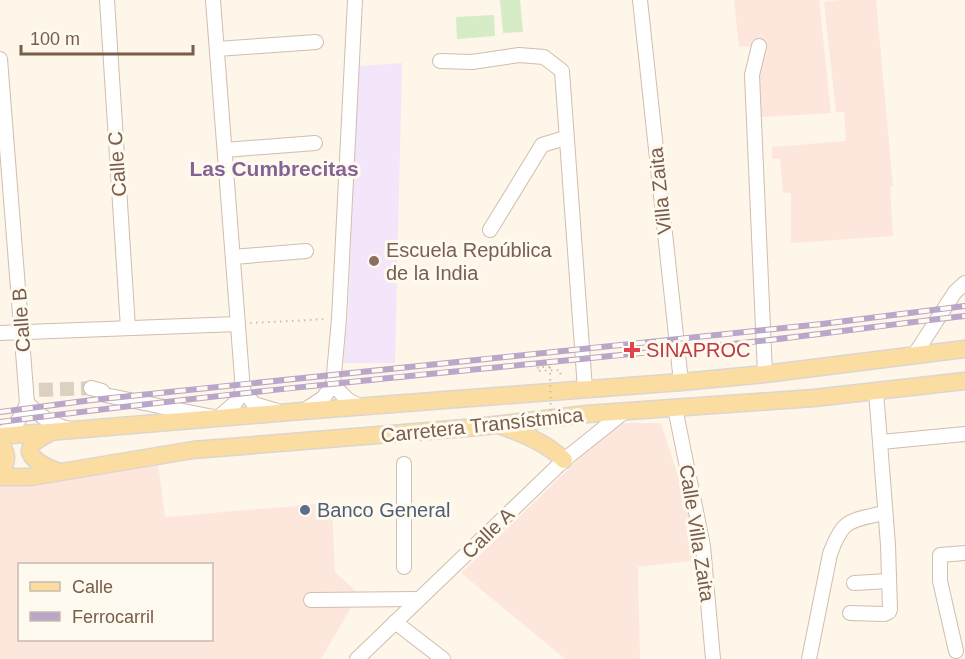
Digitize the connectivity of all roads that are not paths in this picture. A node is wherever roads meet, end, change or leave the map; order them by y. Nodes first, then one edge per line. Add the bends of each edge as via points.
1 (107, 0) edge
2 (213, 0) edge
3 (355, 0) edge
4 (640, 0) edge
5 (316, 42) dead end
6 (759, 46) dead end
7 (217, 49) junction
8 (0, 59) edge
9 (440, 61) dead end
10 (565, 138) junction
11 (315, 143) dead end
12 (225, 150) junction
13 (490, 230) dead end
14 (306, 251) dead end
15 (233, 257) junction
16 (965, 283) edge
17 (238, 324) junction
18 (128, 328) junction
19 (22, 332) junction
20 (0, 333) edge
21 (965, 349) edge
22 (915, 354) junction
23 (765, 374) junction
24 (965, 381) edge
25 (681, 382) junction
26 (333, 385) junction
27 (91, 388) tunnel mouth
28 (585, 389) junction
29 (243, 391) junction
30 (876, 391) junction
31 (31, 394) junction
32 (361, 407) junction
33 (675, 408) junction
34 (302, 411) junction
35 (624, 412) junction
36 (280, 413) junction
37 (218, 418) junction
38 (499, 424) junction
39 (75, 430) junction
40 (52, 433) junction
41 (965, 434) edge
42 (0, 435) edge
43 (881, 442) junction
44 (0, 444) edge
45 (564, 460) junction
46 (404, 464) dead end
47 (59, 472) junction
48 (0, 474) edge
49 (884, 513) junction
50 (965, 553) edge
51 (404, 567) dead end
52 (889, 581) junction
53 (854, 583) dead end
54 (419, 599) junction
55 (311, 600) dead end
56 (850, 613) dead end
57 (395, 622) junction
58 (956, 651) dead end
59 (357, 659) edge
60 (443, 659) edge
61 (713, 659) edge
62 (809, 659) edge

1 - 18 street, Calle C
2 - 7 street
3 - 26 street
4 - 25 street, Villa Zaita
5 - 7 street
6 - 23 street via 753,75
7 - 12 street
8 - 19 street, Calle B
9 - 10 street via 544,57 562,71
10 - 13 street via 542,145
10 - 28 street
11 - 12 street
12 - 15 street
14 - 15 street
15 - 17 street
16 - 22 street
17 - 18 street
17 - 29 street
18 - 19 street
19 - 20 street
19 - 31 street, Calle B
21 - 22 main road, Carretera Transístmica
22 - 23 main road, Carretera Transístmica
23 - 25 main road, Carretera Transístmica
24 - 30 main road, Carretera Transístmica
25 - 28 main road, Carretera Transístmica
26 - 32 street
26 - 34 street via 317,404
27 - 37 street
28 - 32 main road, Carretera Transístmica
29 - 36 street via 254,404
29 - 37 street
30 - 33 main road, Carretera Transístmica
30 - 43 street
31 - 39 street via 40,416
31 - 42 street via 23,414
32 - 34 main road, Carretera Transístmica
33 - 35 main road, Carretera Transístmica
33 - 61 street, Calle Villa Zaita via 703,546
34 - 36 main road, Carretera Transístmica
35 - 38 main road, Carretera Transístmica
35 - 45 street, Calle A
36 - 37 main road, Carretera Transístmica
37 - 39 main road, Carretera Transístmica
38 - 45 main road via 534,439
38 - 47 main road, Carretera Transístmica via 193,450
39 - 40 main road, Carretera Transístmica
40 - 42 main road, Carretera Transístmica
40 - 47 main road via 35,440 31,456
41 - 43 street
43 - 49 street
44 - 48 main road via 6,455
45 - 54 street, Calle A
46 - 51 street
47 - 48 main road, Carretera Transístmica via 31,477
49 - 52 street
49 - 62 street via 843,525 836,538
50 - 58 street via 940,555 940,580
52 - 53 street
52 - 56 street via 887,614
54 - 55 street
54 - 57 street, Calle A
57 - 59 street, Calle A
57 - 60 street

